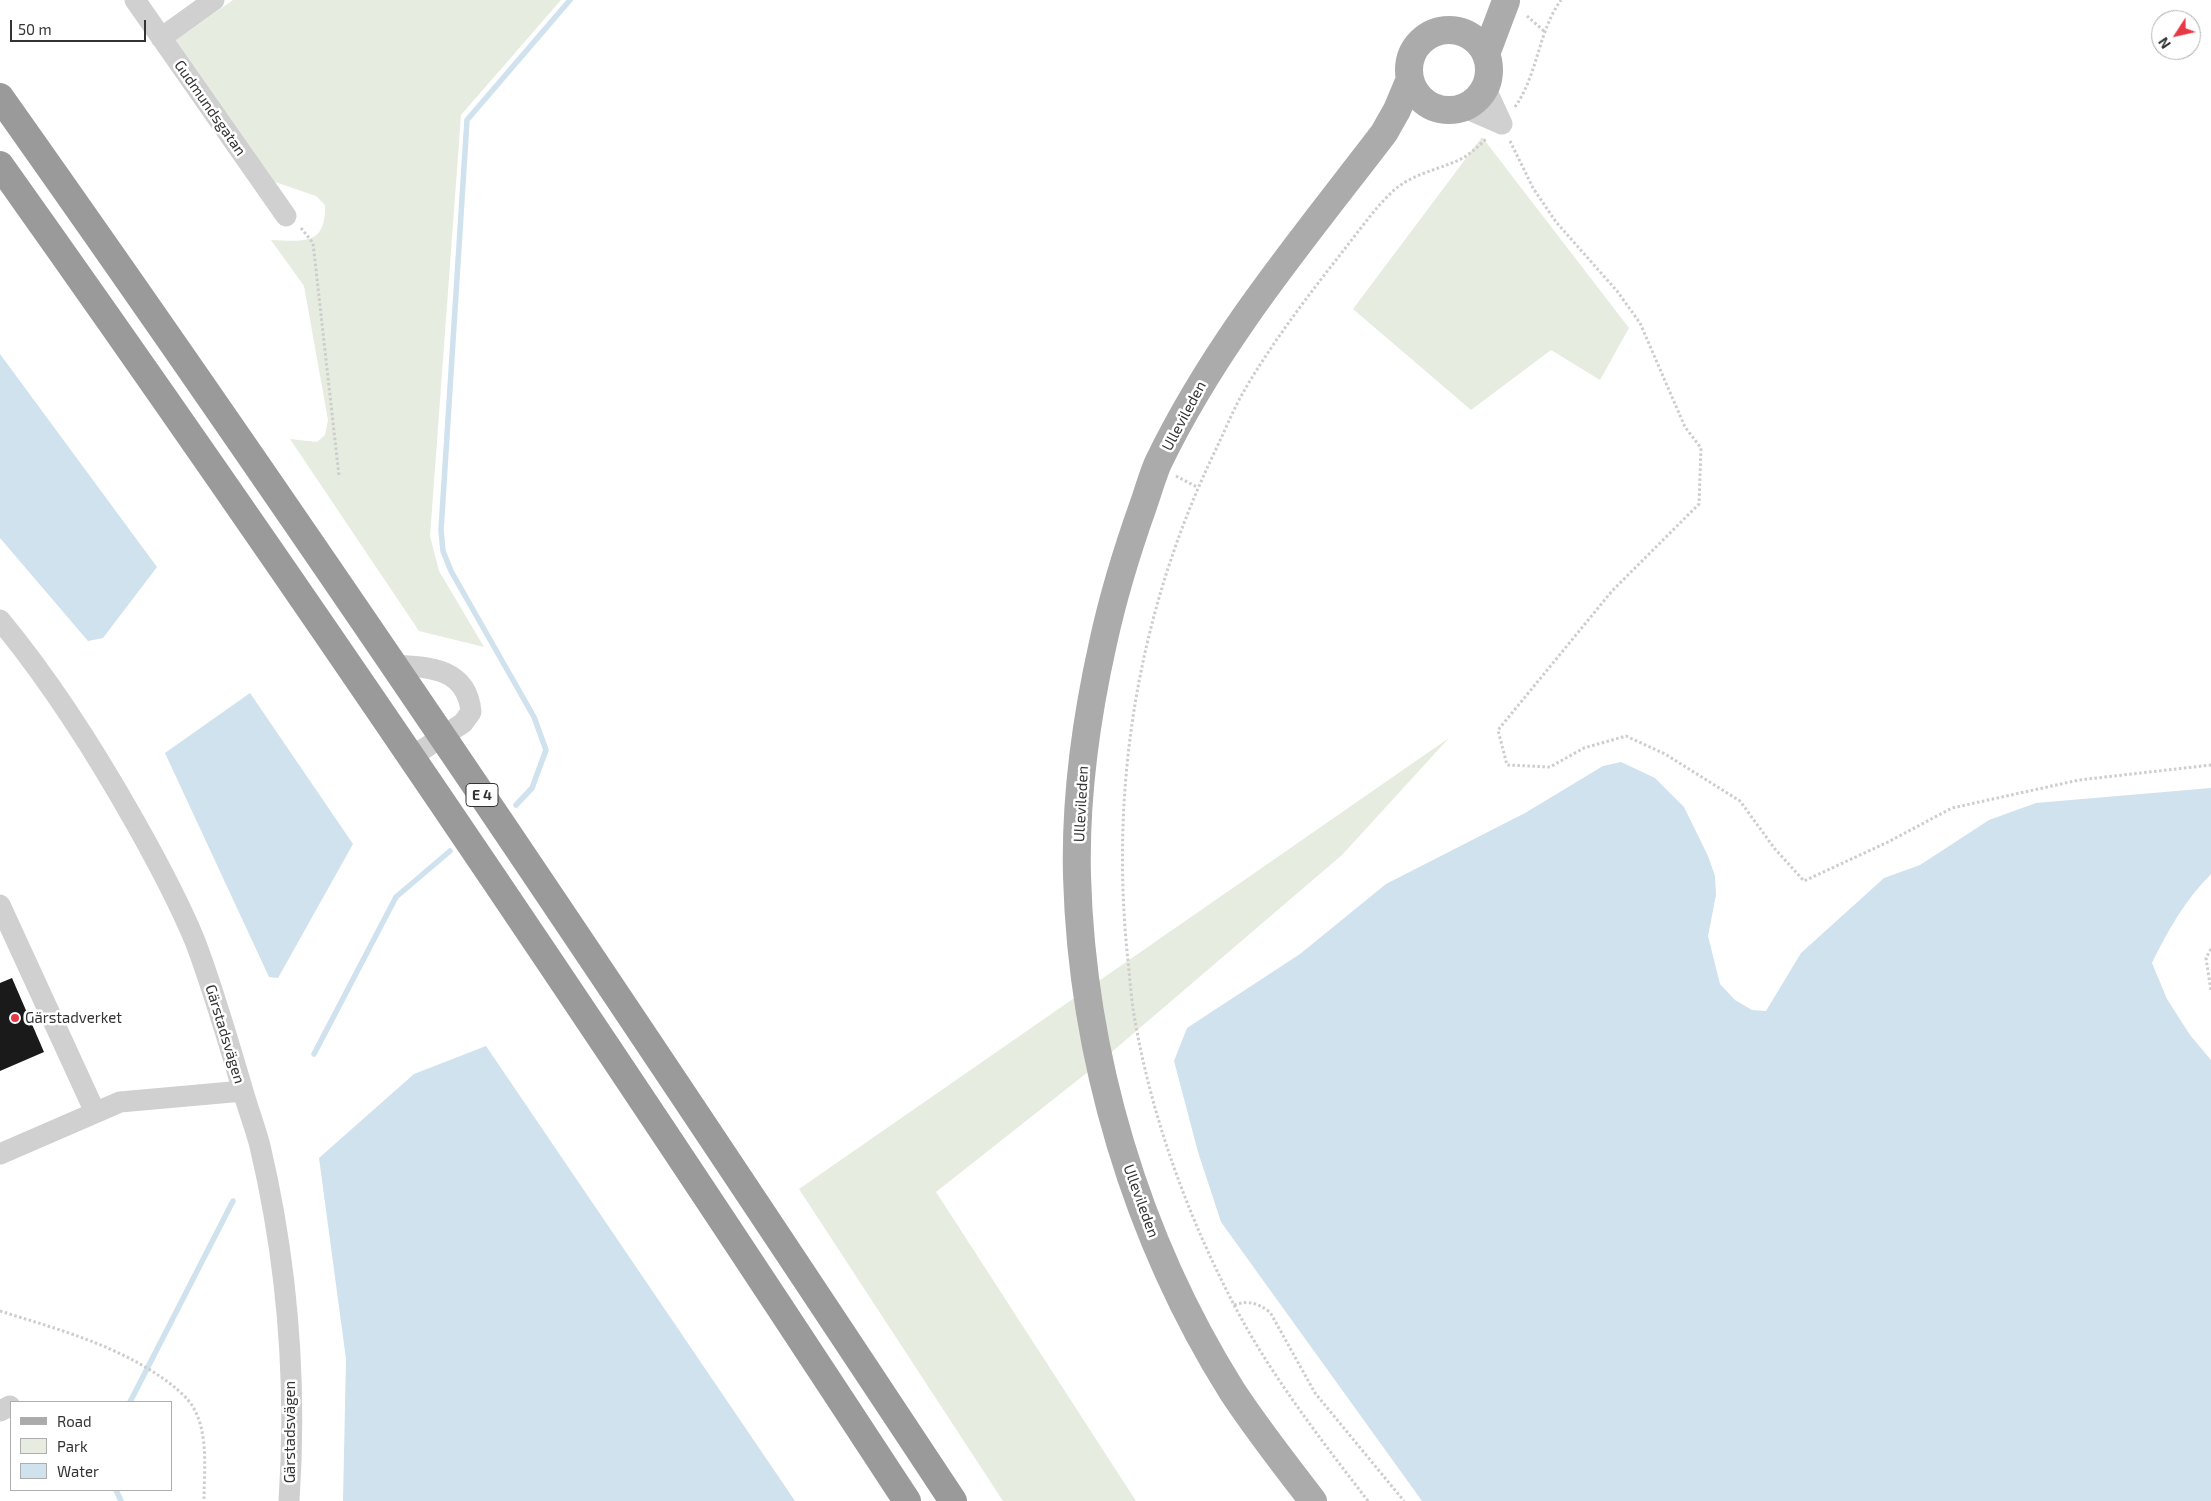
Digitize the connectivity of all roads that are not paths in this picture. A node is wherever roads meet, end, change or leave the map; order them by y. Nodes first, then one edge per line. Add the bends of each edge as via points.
1 (135, 0) edge
2 (214, 0) edge
3 (1513, 6) edge
4 (1462, 32) junction
5 (161, 38) junction
6 (1486, 54) junction
7 (1410, 78) junction
8 (1485, 87) junction
9 (0, 97) edge
10 (1430, 105) junction
11 (1463, 107) junction
12 (1384, 133) junction
13 (0, 165) edge
14 (286, 216) road end
15 (0, 620) edge
16 (394, 664) junction
17 (443, 737) junction
18 (410, 758) junction
19 (0, 905) edge
20 (243, 1091) junction
21 (95, 1112) junction
22 (0, 1154) edge
23 (290, 1501) edge
24 (907, 1501) edge
25 (954, 1501) edge
26 (1313, 1501) edge

1 - 5 street, Gudmundsgatan
2 - 5 street
3 - 4 main road
3 - 6 main road
4 - 6 main road via 1480,44
4 - 7 main road via 1441,30 1422,40 1411,58
5 - 14 street, Gudmundsgatan
6 - 8 main road via 1489,65
7 - 10 main road via 1417,94
7 - 12 main road, Ullevileden
8 - 11 main road via 1479,96
8 - 11 street via 1502,123
9 - 16 highway, E 4
10 - 11 main road via 1446,110
10 - 12 main road, Ullevileden via 1408,115
12 - 26 main road, Ullevileden via 1272,279 1211,366 1157,465 1127,549 1109,616 1090,700 1081,781 1077,874 1083,962 1110,1108 1132,1181 1193,1323 1233,1392
13 - 18 highway, E 4
15 - 20 street, Gärstadsvägen via 56,692 93,748 161,869 194,939 222,1016
16 - 17 highway, E 4
16 - 17 street via 423,666 445,672 470,698 471,712 463,723
17 - 18 street
17 - 25 highway, E 4
18 - 24 highway, E 4 via 728,1227
19 - 21 street
20 - 21 street via 120,1102
20 - 23 street, Gärstadsvägen via 259,1145 278,1241 291,1360
21 - 22 street

